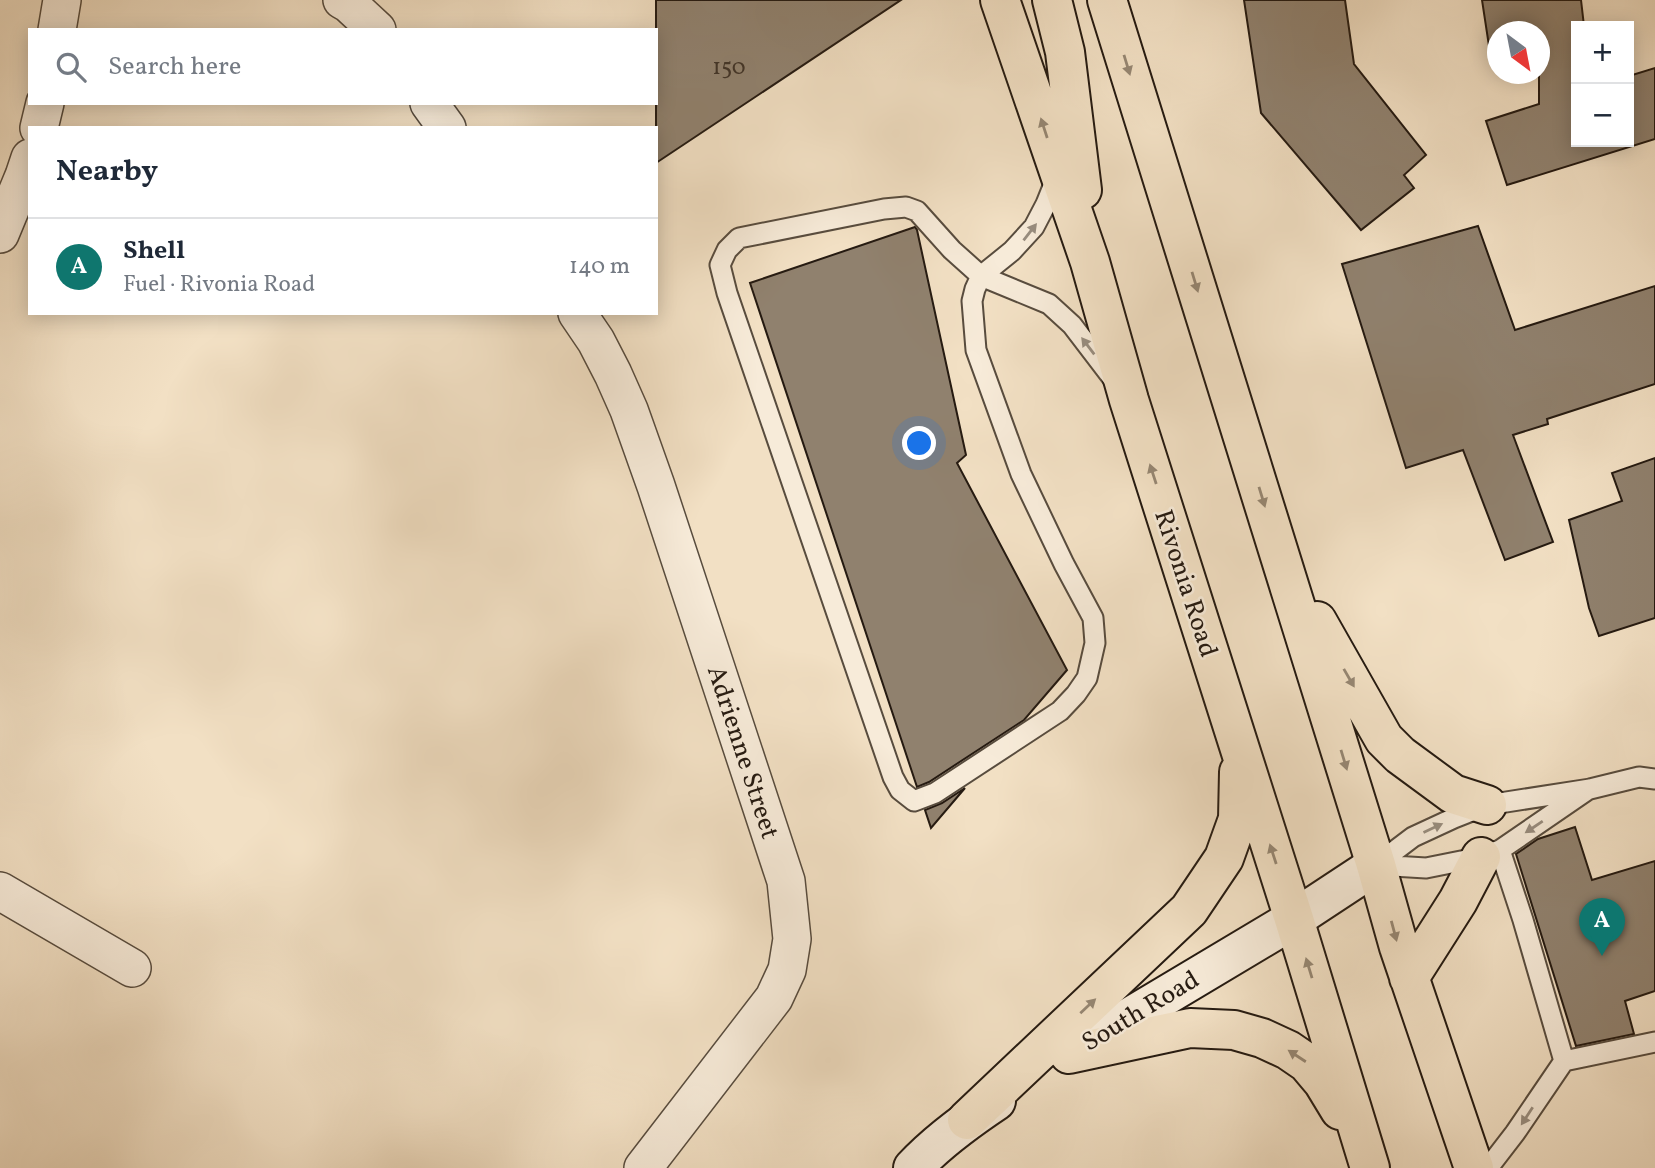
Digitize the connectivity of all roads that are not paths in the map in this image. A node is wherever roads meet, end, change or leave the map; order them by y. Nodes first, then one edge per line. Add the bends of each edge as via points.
1 (62, 0) edge
2 (342, 0) edge
3 (1000, 0) edge
4 (1052, 0) edge
5 (1107, 0) edge
6 (57, 28) edge
7 (375, 28) edge
8 (45, 105) edge
9 (430, 105) edge
10 (39, 126) edge
11 (446, 126) edge
12 (28, 164) edge
13 (1058, 173) junction
14 (0, 234) edge
15 (1090, 262) junction
16 (981, 276) junction
17 (578, 315) edge
18 (1129, 400) junction
19 (1279, 555) junction
20 (1240, 748) junction
21 (1655, 779) edge
22 (1590, 789) junction
23 (1487, 805) junction
24 (1491, 853) junction
25 (1377, 865) junction
26 (0, 891) edge
27 (1294, 919) junction
28 (132, 968) dead end
29 (1409, 978) junction
30 (1655, 1042) edge
31 (1069, 1054) junction
32 (1564, 1061) junction
33 (967, 1120) junction
34 (1367, 1159) edge
35 (643, 1168) edge
36 (914, 1168) edge
37 (1474, 1168) edge
38 (1488, 1168) edge

1 - 6 street
2 - 7 street
13 -> 3 main road, Rivonia Road
4 - 15 main road via 1065,52
5 -> 19 main road
8 - 10 street
9 - 11 street
12 - 14 street
13 - 15 main road, Rivonia Road
16 -> 13 lane via 1034,227
15 - 18 main road, Rivonia Road
16 - 16 lane via 972,301 976,350 1021,474 1093,618 1095,643 1087,678 1060,711 935,793 914,801 893,777 720,265 739,238 906,207 917,211
18 -> 16 lane via 1072,325 1049,304
17 - 35 street, Adrienne Street via 613,374 656,486 786,881 792,939 787,970 774,998
20 -> 18 main road, Rivonia Road
19 -> 23 main road via 1384,739 1453,794
19 -> 25 main road
27 -> 20 main road, Rivonia Road
33 -> 20 main road via 1189,910 1224,858 1238,819
21 - 22 lane via 1639,777
22 - 23 lane
22 -> 24 lane
25 -> 23 lane via 1413,837
24 - 25 lane via 1426,868
24 - 29 main road
24 - 32 lane via 1523,920
25 - 27 street, South Road
25 -> 29 main road
26 - 28 street
27 - 31 street, South Road
34 -> 27 main road, Rivonia Road
29 - 37 main road
30 - 32 lane
31 - 33 street, South Road
34 -> 31 main road via 1307,1063 1262,1038 1234,1030 1189,1028
32 -> 38 lane
33 - 36 street, South Road

